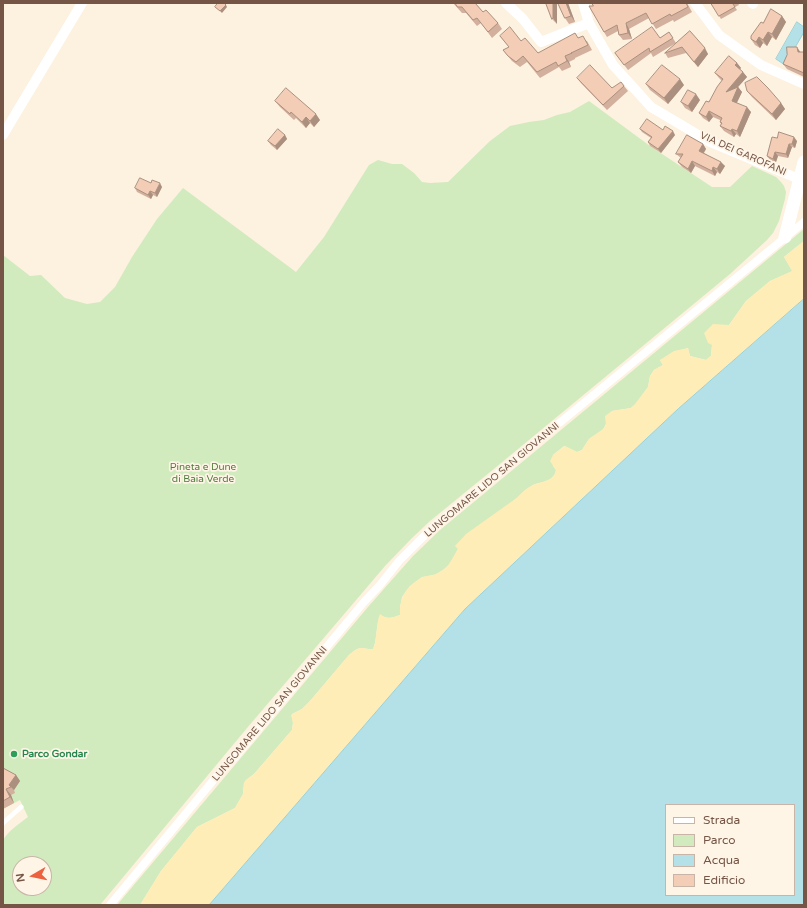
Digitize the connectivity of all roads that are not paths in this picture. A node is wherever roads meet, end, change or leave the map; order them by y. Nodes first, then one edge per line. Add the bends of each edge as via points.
1 (82, 3) edge
2 (506, 3) edge
3 (583, 3) edge
4 (696, 3) edge
5 (589, 23) junction
6 (804, 84) edge
7 (3, 135) edge
8 (804, 162) edge
9 (800, 179) junction
10 (804, 222) edge
11 (785, 237) junction
12 (21, 807) dead end
13 (3, 823) edge
14 (110, 905) edge

1 - 7 street
2 - 5 street via 541,42
3 - 5 street, VIA DEI GAROFANI
4 - 6 street via 719,34 761,65
5 - 9 street, VIA DEI GAROFANI via 613,65 651,107 710,142
8 - 9 street
9 - 11 street
10 - 11 street, LUNGOMARE LIDO SAN GIOVANNI
11 - 14 street, LUNGOMARE LIDO SAN GIOVANNI via 434,526 399,561
12 - 13 lane

